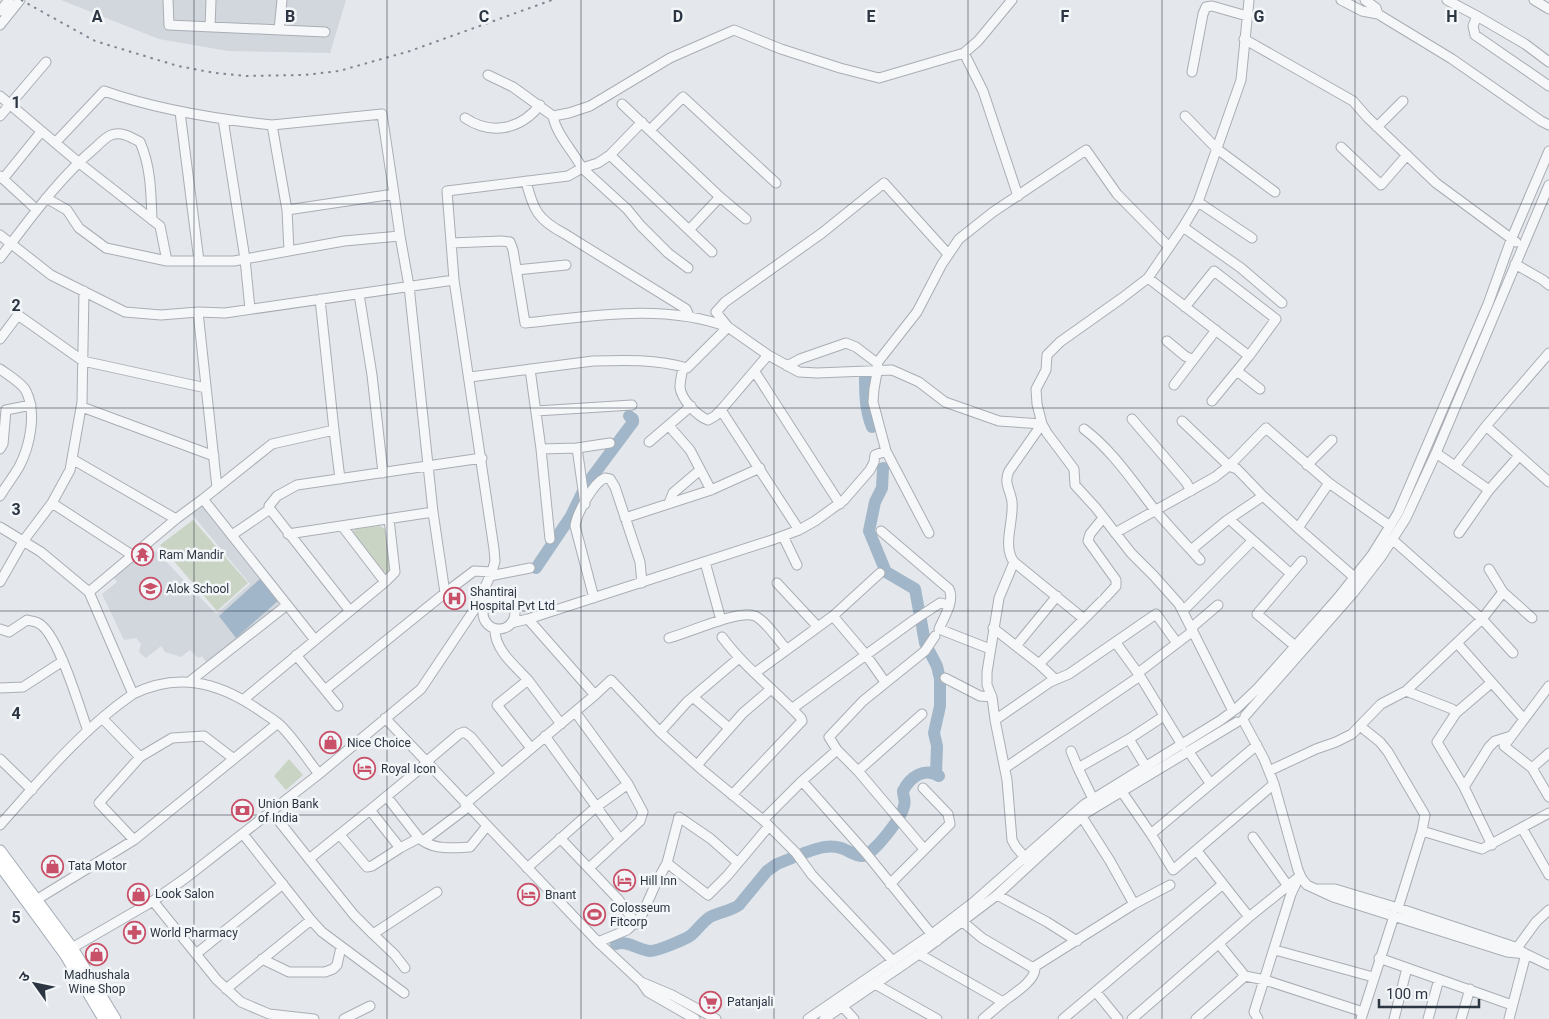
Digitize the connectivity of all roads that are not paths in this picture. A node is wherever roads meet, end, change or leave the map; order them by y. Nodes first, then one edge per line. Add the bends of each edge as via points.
1 (9, 0) edge
2 (20, 0) edge
3 (168, 0) edge
4 (211, 0) edge
5 (282, 0) edge
6 (1012, 0) edge
7 (1249, 0) edge
8 (1340, 0) edge
9 (1365, 0) edge
10 (1447, 0) edge
11 (1534, 0) edge
12 (1549, 9) edge
13 (0, 11) edge
14 (1378, 14) junction
15 (1247, 16) junction
16 (1477, 16) junction
17 (0, 24) edge
18 (210, 27) junction
19 (279, 30) junction
20 (325, 32) dead end
21 (1244, 39) junction
22 (964, 53) junction
23 (46, 62) dead end
24 (1549, 62) edge
25 (1192, 72) dead end
26 (488, 75) dead end
27 (1549, 86) edge
28 (0, 96) edge
29 (1403, 101) dead end
30 (10, 104) junction
31 (622, 104) dead end
32 (540, 105) junction
33 (180, 112) junction
34 (0, 116) edge
35 (553, 116) junction
36 (1185, 116) dead end
37 (465, 118) dead end
38 (223, 119) junction
39 (642, 122) junction
40 (272, 125) junction
41 (1549, 125) edge
42 (1377, 127) junction
43 (650, 130) junction
44 (41, 132) junction
45 (55, 143) junction
46 (1341, 147) dead end
47 (1217, 149) junction
48 (1549, 151) edge
49 (610, 155) junction
50 (1407, 155) junction
51 (78, 162) junction
52 (582, 168) junction
53 (2, 177) edge
54 (526, 181) junction
55 (776, 183) dead end
56 (1549, 185) edge
57 (1275, 192) dead end
58 (394, 194) junction
59 (1018, 196) junction
60 (720, 197) junction
61 (1547, 197) edge
62 (46, 198) junction
63 (1198, 202) junction
64 (37, 210) junction
65 (287, 210) junction
66 (746, 219) dead end
67 (152, 220) junction
68 (1183, 227) junction
69 (688, 230) junction
70 (0, 235) edge
71 (400, 236) junction
72 (1252, 238) dead end
73 (1511, 240) junction
74 (451, 243) junction
75 (11, 244) junction
76 (1523, 245) junction
77 (1169, 247) junction
78 (289, 251) junction
79 (712, 252) dead end
80 (948, 254) junction
81 (0, 258) edge
82 (245, 259) junction
83 (167, 261) junction
84 (199, 261) junction
85 (566, 264) dead end
86 (1515, 264) junction
87 (688, 268) dead end
88 (516, 270) junction
89 (1148, 278) junction
90 (454, 280) junction
91 (1549, 285) edge
92 (409, 286) junction
93 (84, 291) junction
94 (359, 294) junction
95 (320, 299) junction
96 (1282, 303) dead end
97 (1185, 307) junction
98 (249, 309) junction
99 (198, 312) junction
100 (688, 316) junction
101 (728, 327) junction
102 (1216, 330) junction
103 (0, 339) edge
104 (1167, 341) dead end
105 (1549, 353) edge
106 (768, 356) junction
107 (1249, 356) junction
108 (1193, 360) junction
109 (83, 361) junction
110 (787, 366) junction
111 (683, 367) junction
112 (878, 367) junction
113 (0, 369) edge
114 (530, 369) junction
115 (1237, 371) junction
116 (754, 372) junction
117 (470, 377) junction
118 (1174, 385) dead end
119 (206, 388) junction
120 (1260, 389) dead end
121 (1212, 401) dead end
122 (632, 404) dead end
123 (31, 405) junction
124 (691, 406) junction
125 (82, 407) junction
126 (721, 410) junction
127 (536, 411) junction
128 (1132, 419) dead end
129 (1182, 421) dead end
130 (1042, 424) junction
131 (669, 426) junction
132 (1486, 426) junction
133 (1084, 429) dead end
134 (334, 430) junction
135 (1332, 440) dead end
136 (649, 442) dead end
137 (610, 444) dead end
138 (577, 448) junction
139 (0, 449) edge
140 (541, 449) junction
141 (886, 451) junction
142 (1436, 453) junction
143 (214, 456) junction
144 (1520, 456) junction
145 (482, 458) junction
146 (72, 459) junction
147 (1307, 465) junction
148 (427, 466) junction
149 (1230, 466) junction
150 (1455, 466) junction
151 (760, 468) junction
152 (700, 470) junction
153 (383, 472) junction
154 (1547, 476) edge
155 (340, 479) junction
156 (1329, 483) junction
157 (217, 488) junction
158 (711, 490) junction
159 (1192, 490) junction
160 (1489, 490) junction
161 (583, 495) junction
162 (0, 496) edge
163 (1263, 496) junction
164 (203, 499) junction
165 (52, 503) junction
166 (668, 504) junction
167 (840, 504) junction
168 (270, 509) junction
169 (1156, 510) junction
170 (433, 512) junction
171 (625, 518) junction
172 (1104, 518) junction
173 (176, 519) junction
174 (389, 519) junction
175 (1229, 519) junction
176 (342, 526) junction
177 (1390, 526) junction
178 (0, 527) edge
179 (1298, 528) junction
180 (799, 530) junction
181 (881, 531) dead end
182 (928, 533) dead end
183 (1115, 533) junction
184 (1459, 533) dead end
185 (288, 534) junction
186 (232, 535) junction
187 (783, 536) junction
188 (550, 539) dead end
189 (24, 540) junction
190 (1393, 540) junction
191 (1252, 541) junction
192 (1191, 550) junction
193 (132, 555) junction
194 (1200, 560) dead end
195 (1302, 561) dead end
196 (705, 562) junction
197 (1014, 562) junction
198 (797, 565) dead end
199 (530, 568) dead end
200 (1489, 569) dead end
201 (880, 573) dead end
202 (491, 574) junction
203 (1291, 574) junction
204 (1354, 578) junction
205 (0, 582) edge
206 (385, 582) junction
207 (642, 582) junction
208 (777, 582) dead end
209 (89, 592) junction
210 (445, 592) junction
211 (1503, 592) junction
212 (1057, 596) junction
213 (594, 598) junction
214 (287, 605) junction
215 (949, 605) junction
216 (1218, 605) dead end
217 (350, 611) junction
218 (479, 611) junction
219 (1183, 611) junction
220 (833, 616) junction
221 (1532, 618) dead end
222 (528, 619) junction
223 (1084, 619) junction
224 (1482, 619) junction
225 (721, 620) junction
226 (511, 623) junction
227 (818, 627) junction
228 (993, 628) junction
229 (0, 629) edge
230 (495, 629) junction
231 (1192, 629) junction
232 (935, 636) dead end
233 (722, 637) dead end
234 (669, 638) dead end
235 (315, 640) junction
236 (1177, 642) junction
237 (1116, 643) junction
238 (1457, 643) junction
239 (1016, 646) junction
240 (1295, 646) junction
241 (787, 650) junction
242 (990, 650) junction
243 (1513, 653) dead end
244 (866, 655) junction
245 (296, 656) junction
246 (739, 658) junction
247 (64, 661) junction
248 (1038, 664) junction
249 (755, 673) junction
250 (1139, 674) junction
251 (945, 678) dead end
252 (1055, 679) junction
253 (528, 680) junction
254 (189, 682) junction
255 (885, 682) junction
256 (1491, 683) junction
257 (1549, 686) edge
258 (0, 688) edge
259 (771, 689) junction
260 (325, 690) junction
261 (1406, 691) junction
262 (133, 694) junction
263 (595, 695) junction
264 (693, 697) junction
265 (992, 697) junction
266 (243, 700) junction
267 (338, 706) dead end
268 (793, 708) junction
269 (1235, 710) junction
270 (576, 713) junction
271 (922, 714) dead end
272 (1456, 714) junction
273 (1164, 716) junction
274 (102, 718) junction
275 (385, 718) junction
276 (1242, 719) junction
277 (1524, 719) junction
278 (995, 720) junction
279 (278, 723) junction
280 (562, 724) junction
281 (1360, 726) junction
282 (729, 728) junction
283 (88, 732) junction
284 (660, 732) junction
285 (545, 736) junction
286 (1511, 736) junction
287 (1129, 739) junction
288 (1182, 744) junction
289 (1257, 745) junction
290 (531, 748) junction
291 (837, 750) junction
292 (1071, 751) dead end
293 (1190, 752) junction
294 (1549, 753) edge
295 (140, 757) junction
296 (0, 759) edge
297 (234, 759) junction
298 (426, 762) junction
299 (697, 765) junction
300 (1146, 767) junction
301 (1005, 768) junction
302 (1078, 768) junction
303 (1532, 768) junction
304 (858, 771) junction
305 (1269, 771) junction
306 (501, 773) junction
307 (319, 774) junction
308 (802, 781) junction
309 (1210, 783) junction
310 (628, 784) junction
311 (1274, 784) junction
312 (1464, 787) junction
313 (923, 788) dead end
314 (32, 790) junction
315 (1122, 792) junction
316 (732, 795) junction
317 (387, 796) junction
318 (1549, 797) edge
319 (1093, 799) junction
320 (466, 805) junction
321 (596, 807) junction
322 (370, 810) junction
323 (273, 813) junction
324 (1549, 813) edge
325 (1082, 817) junction
326 (766, 823) junction
327 (0, 825) edge
328 (487, 826) junction
329 (1522, 828) junction
330 (1422, 831) junction
331 (1151, 834) junction
332 (340, 835) junction
333 (244, 836) junction
334 (1253, 837) dead end
335 (560, 838) junction
336 (619, 838) junction
337 (421, 839) junction
338 (134, 840) junction
339 (1492, 845) junction
340 (400, 848) junction
341 (924, 849) junction
342 (0, 851) edge
343 (1197, 851) junction
344 (309, 859) junction
345 (1028, 861) junction
346 (667, 863) junction
347 (738, 863) junction
348 (0, 865) edge
349 (527, 868) junction
350 (588, 868) junction
351 (1549, 875) edge
352 (1300, 876) junction
353 (282, 884) junction
354 (890, 884) junction
355 (1222, 884) junction
356 (1170, 885) dead end
357 (1288, 886) junction
358 (437, 892) dead end
359 (997, 895) junction
360 (36, 900) junction
361 (154, 903) junction
362 (1134, 904) junction
363 (1549, 910) edge
364 (1396, 912) junction
365 (1249, 917) junction
366 (311, 920) junction
367 (963, 922) junction
368 (636, 924) junction
369 (374, 934) junction
370 (934, 937) junction
371 (1077, 941) junction
372 (598, 942) junction
373 (1219, 944) junction
374 (341, 947) junction
375 (72, 948) junction
376 (1517, 948) junction
377 (1274, 950) junction
378 (196, 954) junction
379 (920, 954) junction
380 (1526, 954) junction
381 (1379, 958) junction
382 (262, 959) junction
383 (893, 961) junction
384 (1549, 964) edge
385 (1034, 967) junction
386 (405, 968) dead end
387 (1408, 968) junction
388 (1245, 976) junction
389 (1373, 977) junction
390 (1439, 978) junction
391 (1265, 980) junction
392 (641, 982) junction
393 (875, 984) junction
394 (226, 989) junction
395 (1470, 989) junction
396 (1096, 992) junction
397 (404, 993) dead end
398 (1003, 1002) junction
399 (1512, 1005) junction
400 (370, 1006) dead end
401 (842, 1006) junction
402 (1362, 1015) edge
403 (290, 1018) edge
404 (104, 1019) edge
405 (115, 1019) edge
406 (314, 1019) edge
407 (344, 1019) edge
408 (695, 1019) edge
409 (716, 1019) edge
410 (808, 1019) edge
411 (824, 1019) edge
412 (854, 1019) edge
413 (938, 1019) edge
414 (984, 1019) edge
415 (1065, 1019) edge
416 (1118, 1019) edge
417 (1132, 1019) edge
418 (1196, 1019) edge
419 (1258, 1019) edge
420 (1394, 1019) edge
421 (1428, 1019) edge
422 (1461, 1019) edge
423 (1508, 1019) edge

1 - 13 street
2 - 17 street
3 - 18 street via 170,25
4 - 18 street
5 - 19 street
6 - 22 street
7 - 15 street
8 - 14 street via 1362,12
9 - 14 street via 1376,8
10 - 16 street
11 - 12 street
14 - 41 street via 1452,59
15 - 21 street
15 - 25 street via 1206,7
16 - 24 street
16 - 27 street via 1473,26 1475,35
18 - 19 street
19 - 20 street
21 - 42 street via 1353,100
21 - 47 street via 1241,80
22 - 35 street via 879,78 781,49 734,30 670,58 590,106
22 - 59 street via 983,90
23 - 30 street
26 - 32 street
28 - 30 street
29 - 42 street
30 - 34 street
30 - 44 street
31 - 39 street
32 - 35 street
32 - 37 street via 532,115 502,129 477,126
33 - 38 street
33 - 45 street via 104,91
33 - 84 street
35 - 52 street via 555,125
36 - 47 street
38 - 40 street
38 - 82 street
39 - 43 street
39 - 49 street
40 - 58 street via 382,114
40 - 65 street
42 - 50 street
43 - 55 street via 683,97
43 - 60 street
44 - 45 street
44 - 53 street
45 - 51 street
46 - 50 street via 1381,185
47 - 57 street
47 - 63 street
48 - 73 street
49 - 52 street
49 - 69 street
50 - 73 street via 1436,183
51 - 62 street
51 - 67 street
51 - 67 street via 110,135 126,135 140,142 146,155 151,184
52 - 54 street via 568,176
52 - 87 street via 668,253
53 - 64 street
54 - 74 street via 448,191
54 - 100 street via 532,204 548,225 686,309
56 - 61 street
58 - 65 street
58 - 71 street
59 - 77 street via 1086,150 1117,194
59 - 80 street via 972,227
60 - 66 street
60 - 69 street
61 - 76 street
62 - 64 street
62 - 83 street via 67,210 79,228 106,248
63 - 68 street
63 - 72 street
64 - 75 street
65 - 78 street
67 - 83 street via 160,226
68 - 77 street
68 - 96 street via 1241,268
69 - 79 street
70 - 75 street
71 - 78 street
71 - 92 street
73 - 76 street
73 - 177 street via 1488,304
74 - 88 street via 510,242
74 - 90 street
75 - 81 street
75 - 93 street via 52,275
76 - 86 street
77 - 89 street
78 - 82 street
80 - 101 street via 884,183 822,233 725,302 716,312
80 - 112 street via 917,312
82 - 84 street
82 - 98 street
83 - 84 street
85 - 88 street
86 - 91 street
86 - 142 street
88 - 100 street via 526,323 614,313
89 - 97 street
89 - 130 street via 1047,355 1046,370 1036,389
90 - 92 street
90 - 117 street
92 - 94 street
92 - 148 street
93 - 99 street via 125,312 162,315
93 - 109 street
94 - 95 street
94 - 153 street
95 - 98 street
95 - 134 street
97 - 102 street
97 - 107 street via 1214,271 1276,319
98 - 99 street via 225,313
99 - 119 street
100 - 101 street
101 - 106 street
101 - 111 street via 687,368
102 - 107 street
102 - 108 street
103 - 109 street via 18,315
104 - 108 street
105 - 132 street
106 - 110 street
106 - 116 street
107 - 115 street
108 - 118 street
109 - 119 street
109 - 125 street
110 - 112 street via 803,373
110 - 112 street via 846,343 856,347
111 - 114 street via 656,361 614,360
111 - 124 street via 680,390
112 - 130 street via 904,374 945,402 999,421
112 - 141 street via 873,402
113 - 123 street via 26,390
114 - 117 street
114 - 127 street
115 - 120 street
115 - 121 street
116 - 126 street
116 - 167 street
117 - 145 street
119 - 143 street
122 - 127 street
123 - 139 street via 6,410
123 - 162 street via 32,420 25,452
124 - 126 street via 708,420
124 - 131 street
125 - 143 street
125 - 146 street
126 - 151 street
127 - 140 street
128 - 159 street
129 - 149 street
130 - 172 street via 1074,469 1074,485
130 - 197 street via 1006,478 1012,502 1009,550
131 - 136 street
131 - 152 street via 690,450
132 - 144 street
132 - 150 street
133 - 169 street via 1119,463
134 - 155 street
134 - 157 street via 272,444
135 - 147 street
137 - 138 street
138 - 140 street
138 - 161 street
140 - 188 street
141 - 167 street via 875,455 870,470
141 - 182 street
142 - 150 street
142 - 190 street
143 - 157 street
144 - 154 street
144 - 160 street
145 - 148 street
145 - 202 street via 494,548
146 - 165 street via 70,470
146 - 173 street
147 - 149 street via 1266,428
147 - 156 street
148 - 153 street
148 - 170 street
149 - 159 street
149 - 163 street
150 - 160 street
151 - 158 street
151 - 180 street
152 - 158 street
152 - 166 street via 673,492
153 - 155 street
155 - 168 street via 297,485 278,496
156 - 177 street
156 - 179 street
157 - 164 street
158 - 166 street
159 - 169 street
160 - 184 street
161 - 171 street via 602,479 608,478 614,484
161 - 213 street via 575,529
163 - 175 street
163 - 179 street
164 - 173 street
164 - 186 street
165 - 189 street
165 - 193 street
166 - 171 street
167 - 180 street
168 - 185 street
168 - 186 street
169 - 183 street
169 - 192 street
170 - 174 street
170 - 210 street
171 - 207 street via 640,562
172 - 183 street
172 - 223 street via 1088,541 1116,580 1116,586
173 - 193 street
174 - 176 street
174 - 206 street via 396,569
175 - 191 street
175 - 192 street
176 - 185 street
176 - 206 street
177 - 204 street
178 - 189 street
179 - 204 street
180 - 187 street
181 - 215 street via 949,589
183 - 219 street
185 - 217 street
186 - 214 street
187 - 196 street
187 - 198 street
189 - 205 street
189 - 209 street
190 - 224 street
190 - 276 street via 1354,592
191 - 203 street
191 - 219 street
192 - 194 street
193 - 209 street
195 - 203 street
196 - 207 street
196 - 225 street
197 - 212 street
197 - 228 street via 999,598
199 - 202 street
200 - 211 street
201 - 220 street
202 - 210 street via 474,571
202 - 218 street
203 - 240 street via 1257,614
204 - 240 street
206 - 217 street
207 - 213 street
208 - 227 street
209 - 262 street
210 - 260 street
211 - 221 street
211 - 224 street
212 - 223 street
212 - 239 street
213 - 222 street
214 - 235 street
214 - 254 street
215 - 242 street via 939,629
215 - 244 street via 938,604
216 - 231 street
217 - 235 street
218 - 226 street via 497,597 507,600 514,608
218 - 230 street via 485,622
218 - 275 street via 421,689
219 - 231 street
220 - 227 street
220 - 244 street
222 - 226 street
222 - 263 street
223 - 248 street
224 - 238 street
224 - 243 street
225 - 234 street
225 - 241 street via 743,614 753,615
226 - 230 street
227 - 241 street
228 - 239 street
228 - 242 street
229 - 247 street via 9,632 27,620 38,623 46,629
230 - 253 street via 499,646
231 - 236 street
231 - 269 street
232 - 255 street via 927,649
233 - 246 street
235 - 245 street
236 - 237 street via 1156,614
236 - 250 street
237 - 250 street
237 - 252 street via 1069,674
238 - 256 street
238 - 261 street
239 - 248 street
240 - 269 street
241 - 249 street
242 - 265 street via 986,679
244 - 255 street
244 - 268 street
245 - 260 street
245 - 266 street
246 - 249 street
246 - 264 street
247 - 258 street via 24,687
247 - 283 street
248 - 252 street
249 - 259 street
250 - 273 street
250 - 301 street
251 - 265 street via 980,696
252 - 278 street
253 - 280 street
253 - 290 street via 497,705
254 - 262 street via 155,685
254 - 266 street via 222,689
255 - 291 street via 830,735 830,741
256 - 272 street
256 - 277 street
257 - 277 street
259 - 268 street
259 - 282 street via 749,706
260 - 267 street
261 - 272 street via 1452,709
261 - 281 street via 1381,704
262 - 274 street
263 - 270 street
263 - 284 street via 611,680
264 - 282 street
264 - 284 street
265 - 278 street
266 - 279 street
268 - 316 street via 802,719 801,724
269 - 276 street via 1243,710
269 - 288 street
270 - 280 street
270 - 310 street
271 - 304 street
272 - 312 street via 1437,742
273 - 287 street
273 - 288 street
274 - 283 street
274 - 295 street
275 - 298 street
275 - 307 street
276 - 289 street
276 - 293 street
277 - 286 street
278 - 301 street
279 - 297 street
279 - 307 street
280 - 285 street
281 - 305 street via 1346,738 1316,748
281 - 330 street via 1392,756 1423,809
282 - 299 street
283 - 314 street
284 - 299 street
285 - 290 street
285 - 321 street
286 - 303 street via 1504,746
286 - 312 street via 1495,741 1489,747
287 - 300 street
287 - 302 street
288 - 300 street
289 - 305 street
289 - 309 street
290 - 306 street
291 - 304 street
291 - 308 street
292 - 302 street
293 - 309 street
293 - 315 street
294 - 303 street
295 - 297 street via 172,738 204,736
295 - 338 street via 99,804
296 - 314 street
297 - 338 street
298 - 306 street via 464,732
298 - 317 street
298 - 320 street
299 - 316 street
300 - 319 street
301 - 345 street via 1012,840
302 - 319 street
303 - 318 street
304 - 341 street
305 - 311 street
306 - 320 street
307 - 323 street
308 - 326 street
308 - 354 street
309 - 331 street
310 - 321 street
310 - 336 street via 643,815
311 - 343 street
311 - 352 street
312 - 339 street
313 - 341 street via 951,821
314 - 327 street
315 - 325 street
315 - 331 street
316 - 326 street
317 - 322 street
317 - 337 street
319 - 345 street via 1065,820
320 - 328 street
320 - 337 street
321 - 335 street
321 - 336 street
322 - 332 street
322 - 340 street
323 - 333 street
323 - 344 street
324 - 329 street
325 - 345 street
325 - 362 street
326 - 347 street
326 - 383 street
328 - 337 street via 470,847 443,848
328 - 349 street
329 - 339 street
329 - 351 street
330 - 339 street via 1478,849
330 - 364 street
331 - 343 street via 1173,870
332 - 340 street via 367,867
332 - 344 street
333 - 353 street
333 - 361 street via 206,869
334 - 357 street
335 - 349 street
335 - 350 street
336 - 350 street
337 - 340 street
338 - 360 street
341 - 354 street
342 - 360 main road
343 - 355 street
344 - 369 street via 354,916
345 - 359 street
345 - 370 street
346 - 347 street via 708,895
346 - 347 street via 679,817
346 - 368 street
348 - 404 main road via 69,960
349 - 372 street
350 - 368 street via 618,899
352 - 357 street
352 - 364 street via 1307,885 1331,888
352 - 377 street via 1291,894
353 - 366 street
353 - 378 street
354 - 370 street
355 - 365 street
355 - 396 street
356 - 362 street
357 - 365 street
358 - 369 street
359 - 367 street
359 - 371 street
360 - 375 main road
361 - 375 street
361 - 378 street
362 - 371 street
363 - 376 street
364 - 376 street
364 - 380 street via 1506,952
364 - 381 street
365 - 373 street
366 - 374 street
366 - 382 street
367 - 370 street
367 - 385 street via 982,938
368 - 372 street via 625,932
369 - 386 street
370 - 379 street
370 - 383 street
371 - 385 street
372 - 392 street
373 - 388 street
373 - 417 street
374 - 382 street via 337,966 326,972 289,972
374 - 397 street
375 - 405 main road
376 - 380 street
377 - 389 street
377 - 391 street
378 - 394 street
379 - 393 street
379 - 398 street
380 - 384 street
380 - 399 street
381 - 387 street
381 - 389 street
382 - 394 street
383 - 410 street
385 - 398 street via 1031,978
387 - 390 street
387 - 420 street
388 - 391 street
388 - 418 street
389 - 402 street
390 - 395 street
390 - 421 street
391 - 402 street
391 - 419 street via 1254,1012
392 - 408 street via 651,995
392 - 409 street
393 - 401 street
393 - 413 street
394 - 403 street via 241,1002 258,1010
395 - 399 street
395 - 422 street
396 - 415 street
396 - 416 street
398 - 414 street
399 - 423 street
400 - 407 street
401 - 411 street
401 - 412 street
403 - 406 street

